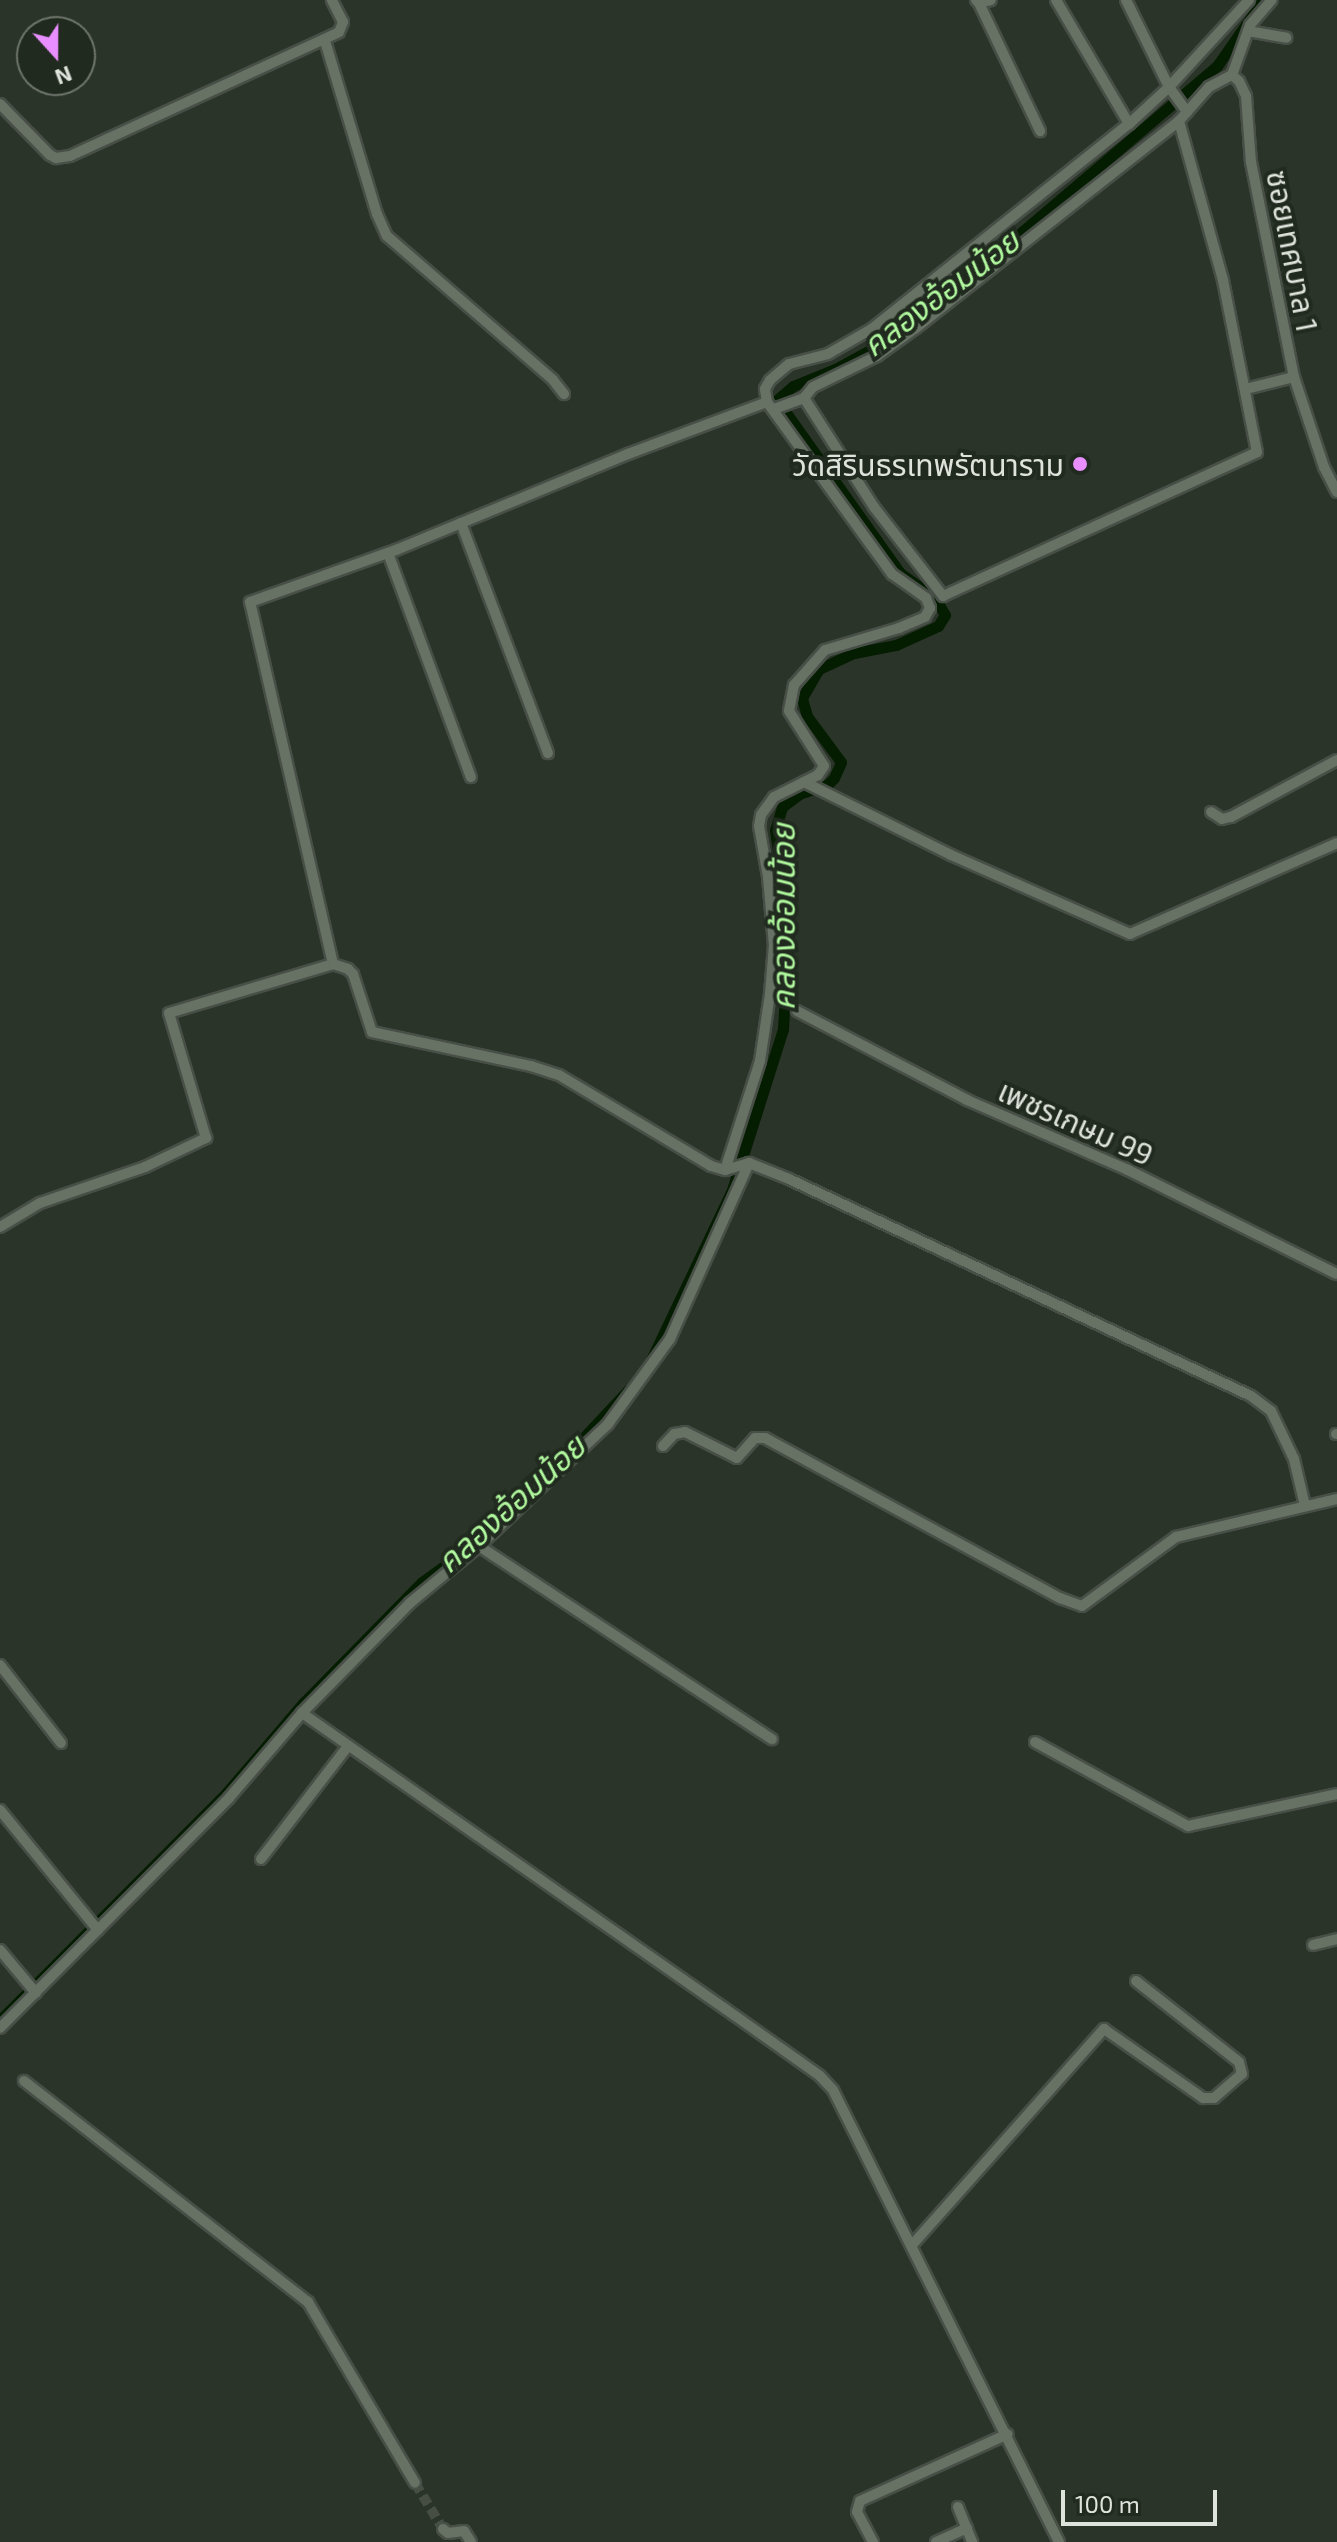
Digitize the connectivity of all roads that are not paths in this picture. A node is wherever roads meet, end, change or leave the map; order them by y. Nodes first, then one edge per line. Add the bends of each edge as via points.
1 (332, 0) edge
2 (991, 0) edge
3 (1056, 0) edge
4 (1126, 0) edge
5 (1249, 0) edge
6 (1272, 0) edge
7 (977, 1) edge
8 (1248, 31) junction
9 (1286, 38) dead end
10 (325, 41) junction
11 (1232, 75) junction
12 (1171, 90) junction
13 (0, 104) edge
14 (1184, 108) junction
15 (1179, 121) junction
16 (1129, 124) junction
17 (1040, 131) dead end
18 (1294, 377) junction
19 (1246, 389) junction
20 (564, 394) dead end
21 (799, 400) junction
22 (770, 401) junction
23 (1337, 492) edge
24 (461, 523) junction
25 (388, 553) junction
26 (548, 753) dead end
27 (1337, 760) edge
28 (471, 777) dead end
29 (805, 782) junction
30 (1211, 812) dead end
31 (1337, 843) edge
32 (333, 964) junction
33 (797, 1011) dead end
34 (746, 1164) junction
35 (727, 1170) junction
36 (0, 1227) edge
37 (1337, 1274) edge
38 (663, 1446) dead end
39 (1337, 1499) edge
40 (1305, 1506) junction
41 (479, 1546) junction
42 (0, 1665) edge
43 (302, 1713) junction
44 (772, 1739) dead end
45 (1035, 1742) dead end
46 (61, 1743) dead end
47 (348, 1746) junction
48 (1337, 1794) edge
49 (0, 1810) edge
50 (261, 1859) dead end
51 (96, 1927) junction
52 (1337, 1939) edge
53 (1313, 1945) dead end
54 (0, 1950) edge
55 (1136, 1981) dead end
56 (32, 1989) junction
57 (0, 2028) edge
58 (24, 2081) dead end
59 (913, 2244) junction
60 (1008, 2434) junction
61 (415, 2483) tunnel mouth
62 (958, 2507) dead end
63 (967, 2528) junction
64 (443, 2529) tunnel mouth
65 (471, 2542) edge
66 (873, 2542) edge
67 (936, 2542) edge
68 (972, 2542) edge
69 (1059, 2542) edge

1 - 10 street via 344,28
2 - 7 street
3 - 16 street
4 - 12 street
5 - 12 street
6 - 8 street
7 - 17 street
8 - 9 street
8 - 11 street
10 - 13 street via 62,158 50,155
10 - 20 street via 387,236
11 - 14 street
11 - 18 street, ซอยเทศบาล 1 via 1246,96 1254,177
12 - 14 street
12 - 16 street
14 - 15 street
15 - 19 street via 1223,280
15 - 21 street via 916,328
16 - 22 street via 873,328 828,354 789,364
18 - 19 street
18 - 23 street, ซอยเทศบาล 1
19 - 21 street via 1257,452 943,596
21 - 22 street
22 - 24 street
22 - 29 street via 892,574 926,598 930,608 925,617 899,628 825,650 804,670 794,685 789,711 824,766
24 - 25 street
24 - 26 street
25 - 28 street
25 - 32 street via 250,602
27 - 30 street via 1231,817 1222,819
29 - 31 street via 1130,934
29 - 35 street via 774,797 761,815 774,945 770,994 760,1061
32 - 35 street via 353,974 372,1032 545,1070 703,1162
32 - 36 street via 169,1013 206,1138 145,1167 40,1203
33 - 37 street, เพชรเกษม 99 via 967,1100 1128,1170
34 - 35 street
34 - 40 street via 789,1179 1251,1396 1271,1411 1294,1459
34 - 41 street via 670,1339 650,1370 608,1424
38 - 40 street via 674,1434 685,1432 737,1458 755,1438 765,1438 1082,1606 1176,1537
39 - 40 street
41 - 43 street via 418,1595
41 - 44 street
42 - 46 street
43 - 47 street
43 - 51 street via 235,1792
45 - 48 street via 1188,1826
47 - 50 street
47 - 59 street via 820,2076 849,2118
49 - 51 street
51 - 56 street
52 - 53 street
54 - 56 street
55 - 59 street via 1239,2062 1242,2074 1214,2098 1203,2098 1104,2029
56 - 57 street
58 - 61 street via 308,2302
59 - 60 street
60 - 66 street via 860,2501 857,2512
60 - 69 street
62 - 63 street
63 - 67 street
63 - 68 street
64 - 65 street via 464,2531

